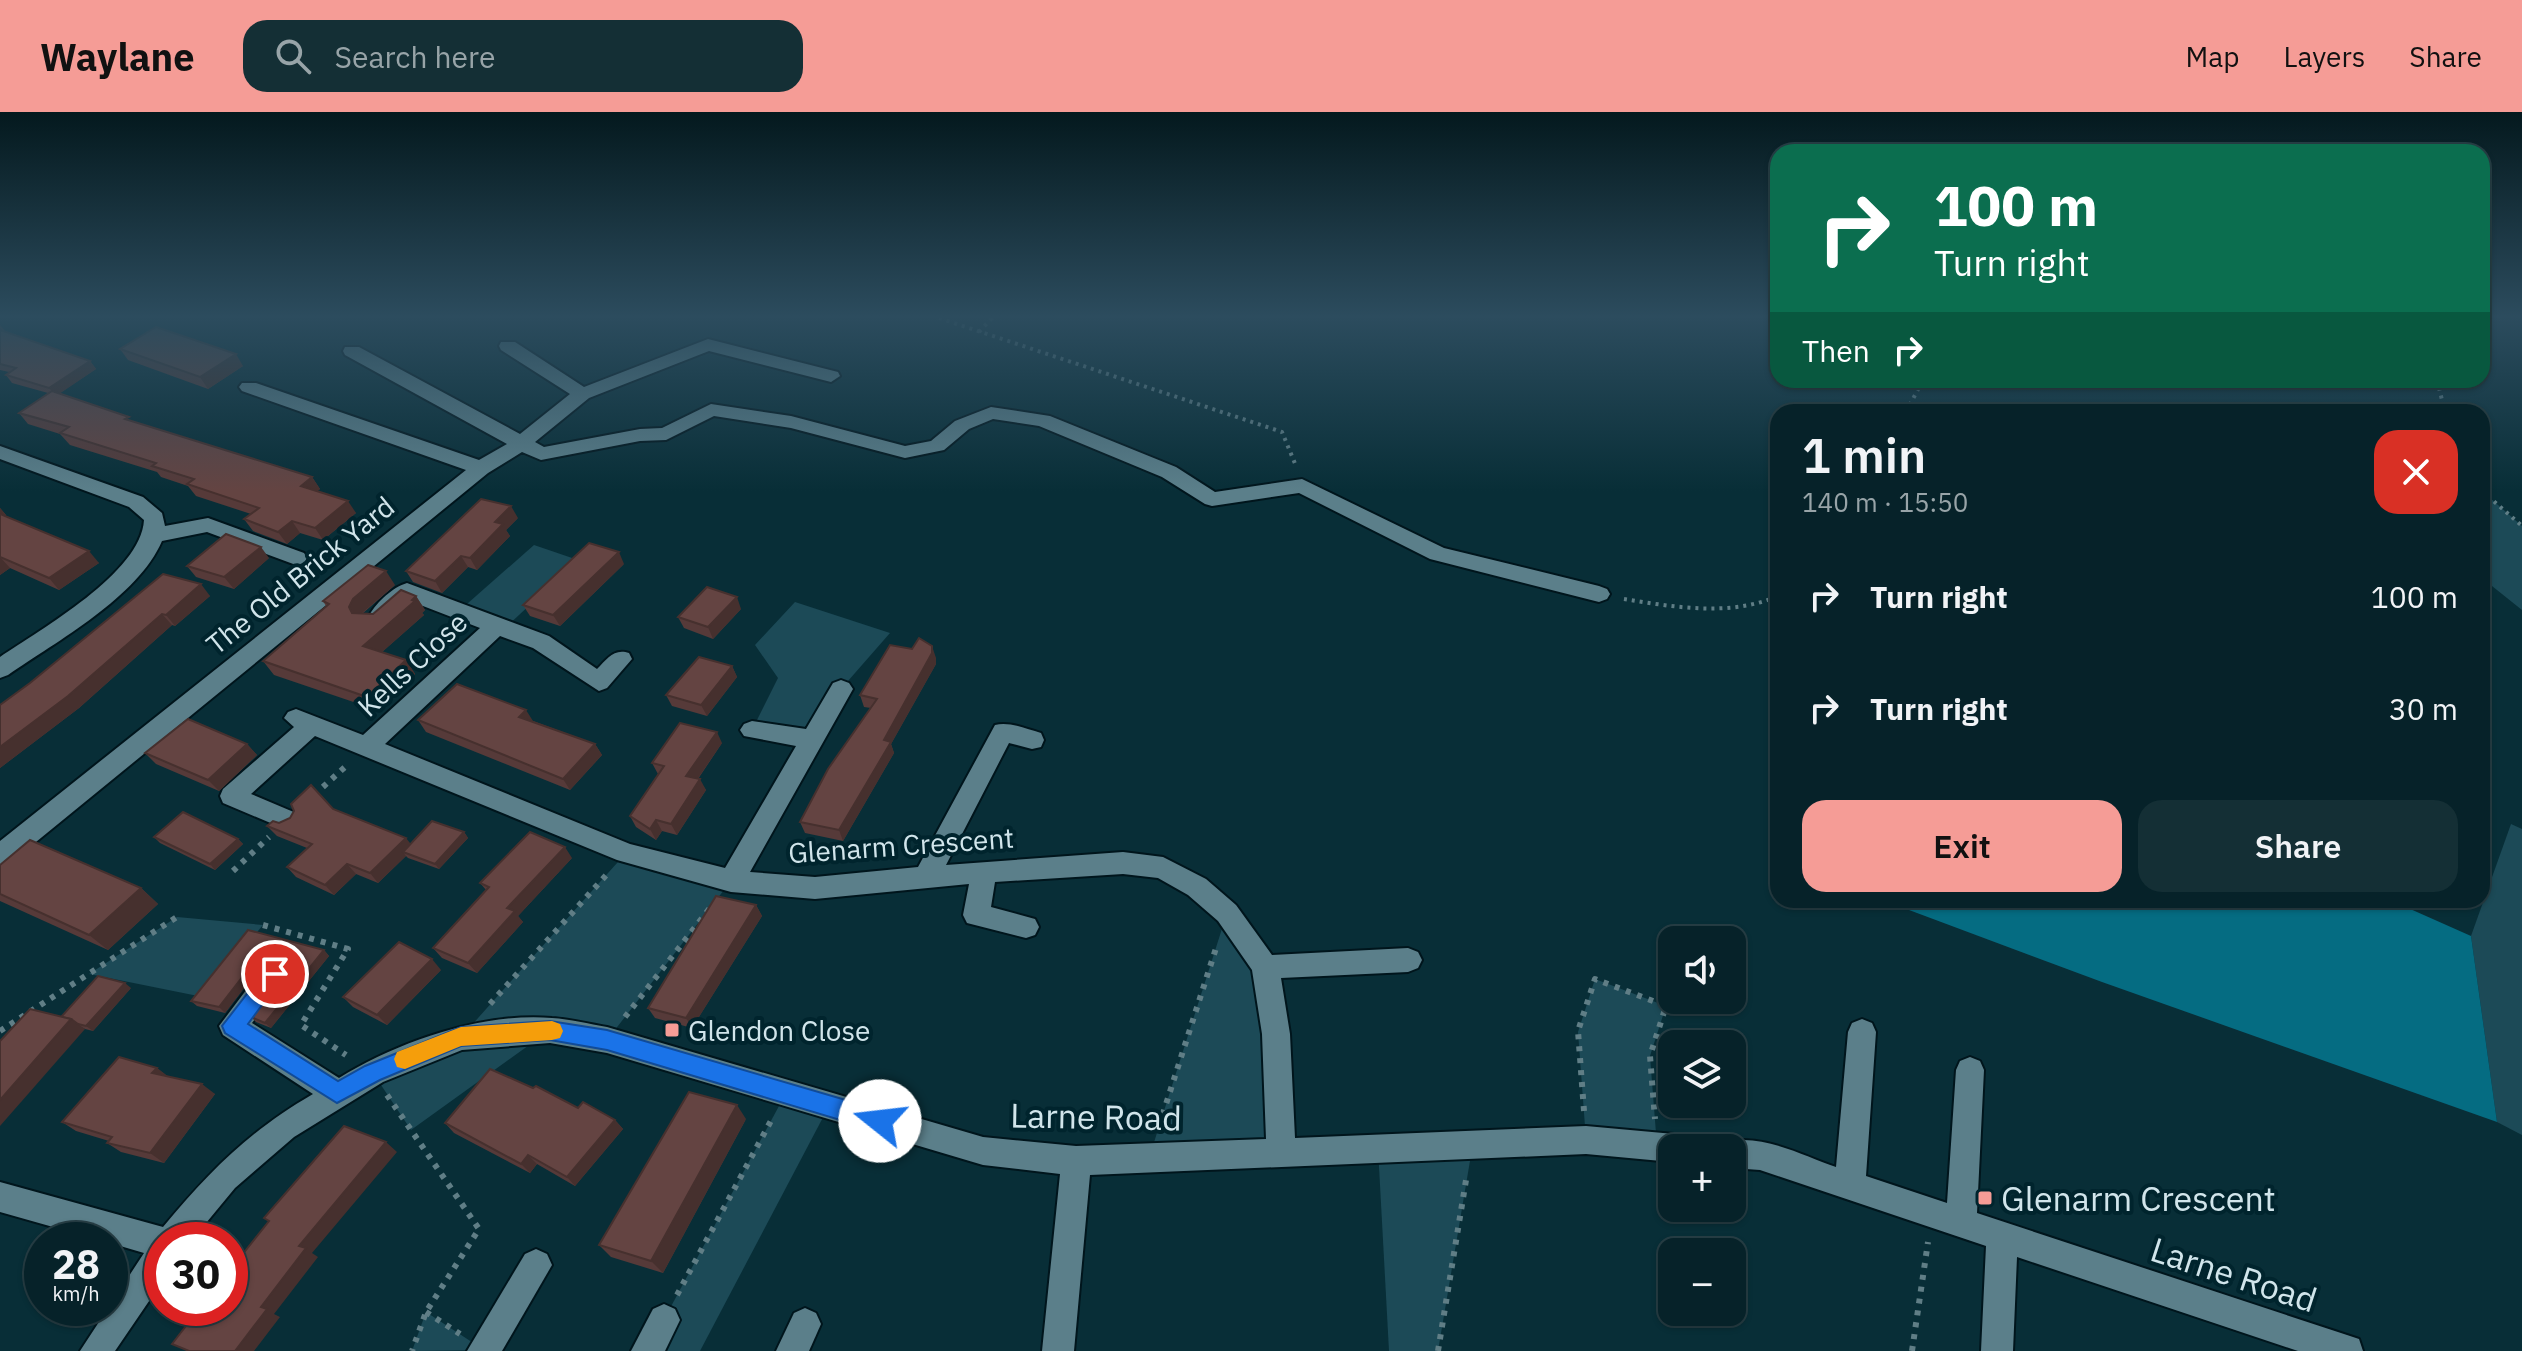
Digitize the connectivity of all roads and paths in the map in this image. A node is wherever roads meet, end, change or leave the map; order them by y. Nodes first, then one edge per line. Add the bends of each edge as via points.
1 (396, 376) edge
2 (554, 376) edge
3 (626, 376) edge
4 (1112, 376) edge
5 (249, 387) dead end
6 (582, 394) junction
7 (519, 445) junction
8 (0, 452) edge
9 (481, 468) junction
10 (1302, 486) junction
11 (2490, 498) edge
12 (2522, 526) edge
13 (154, 535) junction
14 (296, 558) dead end
15 (1599, 594) joint
16 (1770, 598) edge
17 (373, 620) edge
18 (497, 626) junction
19 (621, 659) dead end
20 (0, 669) edge
21 (841, 689) dead end
22 (752, 730) dead end
23 (812, 739) junction
24 (1032, 740) dead end
25 (366, 747) junction
26 (287, 820) edge
27 (626, 853) junction
28 (0, 856) edge
29 (984, 873) junction
30 (926, 878) junction
31 (731, 881) junction
32 (1227, 913) junction
33 (177, 917) dead end
34 (263, 925) dead end
35 (1026, 927) dead end
36 (1408, 960) dead end
37 (1265, 967) junction
38 (275, 974) dead end
39 (0, 1031) edge
40 (1862, 1032) dead end
41 (461, 1037) junction
42 (607, 1040) junction
43 (1970, 1070) dead end
44 (373, 1073) junction
45 (337, 1093) junction
46 (786, 1093) junction
47 (1663, 1134) edge
48 (1586, 1140) junction
49 (1473, 1143) junction
50 (1658, 1146) edge
51 (1281, 1152) junction
52 (1746, 1155) edge
53 (1149, 1158) junction
54 (1076, 1161) junction
55 (1850, 1186) junction
56 (0, 1197) edge
57 (1946, 1218) junction
58 (187, 1222) edge
59 (144, 1237) edge
60 (2002, 1237) junction
61 (536, 1265) dead end
62 (144, 1280) edge
63 (426, 1312) junction
64 (664, 1320) joint
65 (96, 1351) edge
66 (412, 1351) edge
67 (485, 1351) edge
68 (647, 1351) edge
69 (1058, 1351) edge
70 (1438, 1351) edge
71 (1912, 1351) edge
72 (1997, 1351) edge
73 (2347, 1351) edge

1 - 7 street
2 - 6 street
3 - 6 street, The Old Brick Yard
4 - 10 path via 1282,432
5 - 9 street
6 - 7 street, The Old Brick Yard
7 - 9 street, The Old Brick Yard
7 - 10 street via 541,454 666,434 711,410 791,422 905,452 937,446 962,425 991,413 1043,420 1169,472 1212,499
8 - 13 street via 136,502 155,518
9 - 28 street, The Old Brick Yard
10 - 15 street via 1438,554
11 - 12 path
13 - 14 street via 208,525
13 - 20 street via 147,552 105,595
15 - 16 path via 1673,608 1733,607
17 - 18 street, Kells Close via 407,591
18 - 19 street, Kells Close via 541,642 599,682
18 - 25 street, Kells Close
21 - 23 street
22 - 23 street
23 - 31 street
24 - 30 street via 1003,732
25 - 26 street, Glenarm Crescent via 304,722 232,796
25 - 27 street, Glenarm Crescent
27 - 31 street, Glenarm Crescent
27 - 41 path
29 - 30 street, Glenarm Crescent
29 - 32 street, Glenarm Crescent via 1123,863 1163,868 1197,887
29 - 35 street via 976,915
30 - 31 street, Glenarm Crescent via 815,888
31 - 42 path
32 - 37 street, Glenarm Crescent
32 - 53 path
33 - 39 path
34 - 44 path via 348,949 301,1025
36 - 37 street
37 - 51 street, Glenarm Crescent via 1276,1034
38 - 45 street via 233,1026
40 - 55 street
41 - 42 street, Larne Road via 550,1030
41 - 44 street, Larne Road
42 - 46 street, Larne Road
43 - 57 street
44 - 45 street, Larne Road
44 - 63 path via 479,1229
45 - 58 street, Larne Road via 284,1127 224,1178
46 - 54 street, Larne Road via 983,1151
46 - 64 path
47 - 48 path via 1650,1056 1666,1006 1595,979 1578,1031
48 - 49 street, Larne Road
48 - 50 street, Larne Road
49 - 51 street, Larne Road
49 - 70 path
51 - 53 street, Larne Road
52 - 55 street, Larne Road
53 - 54 street, Larne Road
54 - 69 street
55 - 57 street, Larne Road
56 - 59 street
57 - 60 street, Larne Road
57 - 71 path
60 - 72 street
60 - 73 street, Larne Road
61 - 67 street
62 - 65 street
63 - 66 path
63 - 67 path
64 - 68 street

